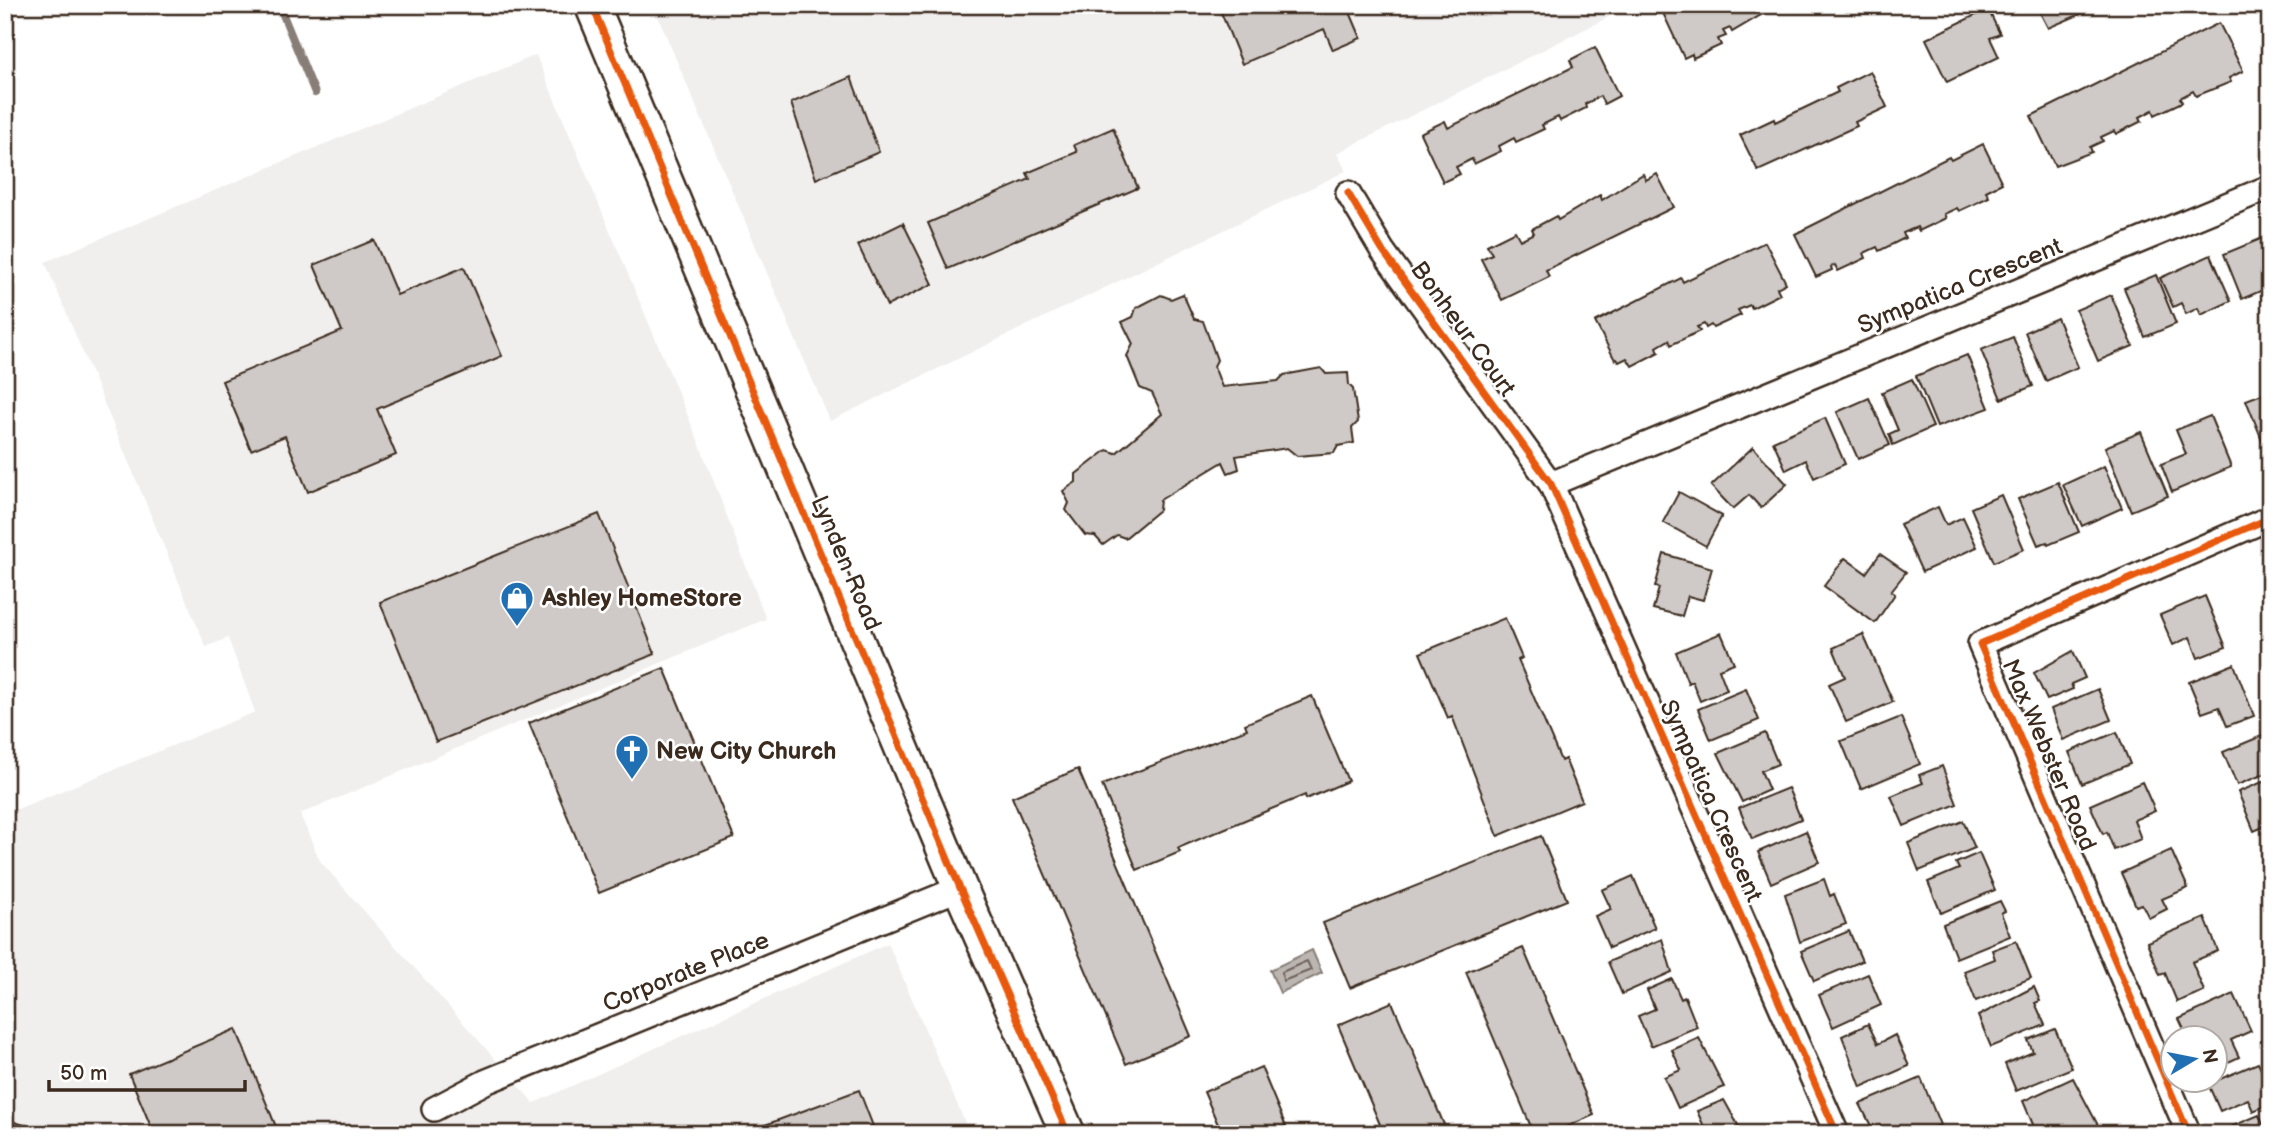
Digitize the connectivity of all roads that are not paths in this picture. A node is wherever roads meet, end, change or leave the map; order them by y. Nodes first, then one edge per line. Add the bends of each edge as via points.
1 (592, 5) edge
2 (2270, 187) edge
3 (1348, 193) dead end
4 (1551, 484) junction
5 (2270, 518) edge
6 (960, 888) junction
7 (433, 1109) dead end
8 (1068, 1134) edge
9 (1837, 1134) edge
10 (2189, 1134) edge

1 - 6 main road, Lynden Road
2 - 4 street, Sympatica Crescent
3 - 4 street, Bonheur Court via 1382,250
4 - 9 street, Sympatica Crescent
5 - 10 street, Max Webster Road via 1980,644
6 - 7 street, Corporate Place via 485,1082
6 - 8 main road, Lynden Road

